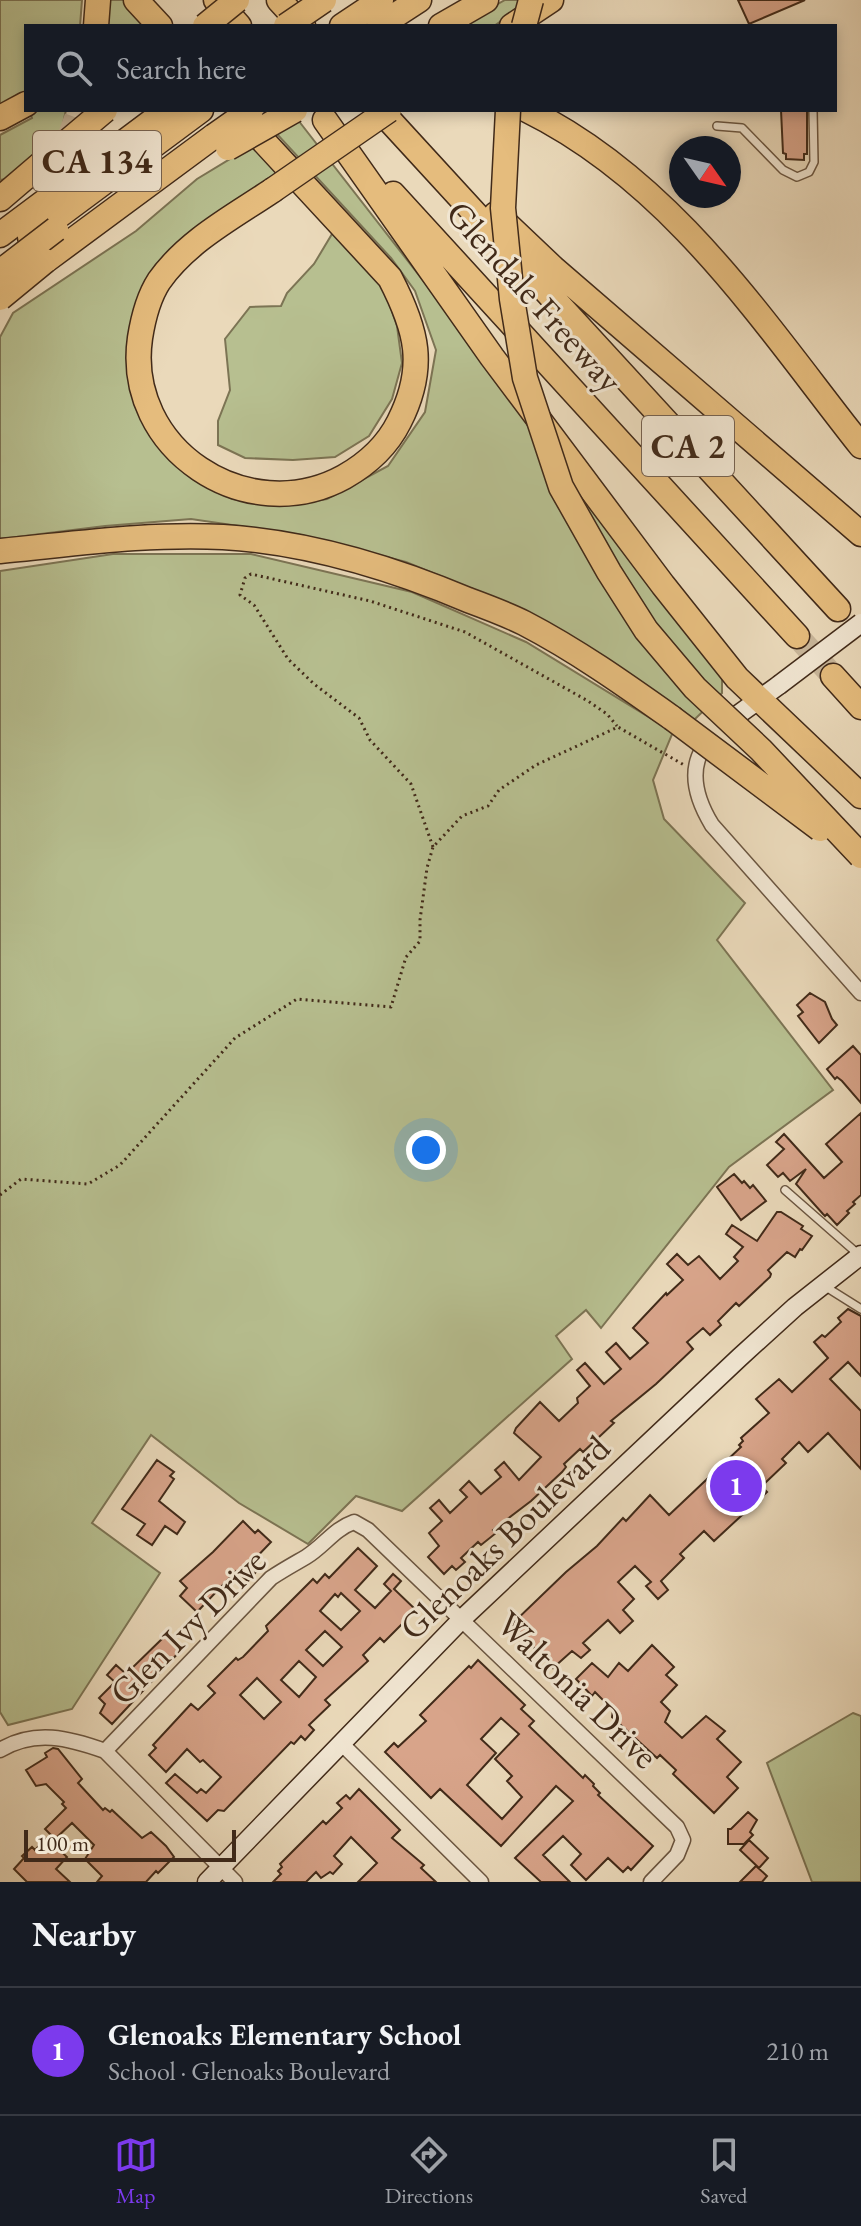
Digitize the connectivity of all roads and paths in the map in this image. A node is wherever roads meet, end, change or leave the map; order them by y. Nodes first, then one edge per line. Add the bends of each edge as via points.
1 (136, 0) edge
2 (216, 0) edge
3 (237, 0) edge
4 (279, 0) edge
5 (324, 0) edge
6 (419, 0) edge
7 (486, 0) edge
8 (531, 0) edge
9 (551, 0) edge
10 (368, 7) edge
11 (158, 24) edge
12 (207, 24) edge
13 (237, 24) edge
14 (289, 24) edge
15 (301, 24) edge
16 (326, 24) edge
17 (345, 24) edge
18 (444, 24) edge
19 (515, 24) edge
20 (525, 24) edge
21 (24, 106) edge
22 (103, 112) edge
23 (164, 112) edge
24 (237, 112) edge
25 (245, 112) edge
26 (283, 112) edge
27 (381, 112) edge
28 (386, 112) edge
29 (386, 112) edge
30 (508, 112) edge
31 (530, 112) edge
32 (813, 112) edge
33 (320, 115) edge
34 (0, 118) edge
35 (210, 124) edge
36 (717, 126) dead end
37 (295, 174) edge
38 (295, 174) edge
39 (295, 174) edge
40 (295, 174) edge
41 (0, 199) edge
42 (0, 235) edge
43 (0, 259) edge
44 (0, 272) edge
45 (0, 298) edge
46 (861, 446) edge
47 (861, 534) edge
48 (0, 551) edge
49 (838, 609) dead end
50 (861, 623) edge
51 (797, 636) tunnel mouth
52 (833, 676) tunnel mouth
53 (748, 707) junction
54 (861, 707) edge
55 (618, 727) junction
56 (712, 737) dead end
57 (697, 772) junction
58 (861, 796) edge
59 (433, 847) junction
60 (861, 858) edge
61 (861, 993) edge
62 (785, 1190) dead end
63 (0, 1195) edge
64 (860, 1255) edge
65 (823, 1285) junction
66 (861, 1309) edge
67 (354, 1522) joint
68 (462, 1619) junction
69 (342, 1744) junction
70 (0, 1750) edge
71 (105, 1751) junction
72 (228, 1875) edge
73 (207, 1882) edge
74 (481, 1882) edge
75 (651, 1882) edge

1 - 11 highway
2 - 13 highway
3 - 12 highway, bridge
4 - 15 highway
5 - 14 highway, bridge
6 - 10 highway
7 - 18 highway
8 - 20 highway, bridge
9 - 19 highway
10 - 16 highway
10 - 17 highway
21 - 34 highway
22 - 41 highway, bridge
23 - 42 highway, CA 134
24 - 37 highway, bridge
25 - 35 highway, CA 134, bridge
26 - 35 highway, bridge
27 - 40 highway, bridge
28 - 47 highway via 553,268
29 - 49 highway, Glendale Freeway / CA 2
30 - 60 highway, bridge via 503,208 512,299 525,378 561,487 646,630 695,688
31 - 46 highway via 609,160 661,203 737,289
32 - 36 lane via 814,162 809,172 797,177 783,170 742,128
33 - 51 highway, Glendale Freeway / CA 2
33 - 53 highway via 607,513 737,678
35 - 43 highway
35 - 44 highway, bridge
35 - 45 highway, CA 134, bridge via 179,160
38 - 39 highway, bridge via 390,278 414,331 414,378 408,405 378,452 358,469 316,489 288,495 240,489 197,469 175,448 143,396 138,348 157,284 175,261
48 - 60 highway, bridge via 138,538 222,537 289,544 363,561 523,622 597,665
50 - 53 street, bridge
52 - 54 highway
53 - 58 highway
55 - 57 path
55 - 59 path via 536,765 499,790 488,806 462,816
55 - 59 path via 588,701 465,632 370,601 251,574 245,578 240,595 254,605 288,659 359,718 370,740 411,784
56 - 57 street via 697,757
57 - 61 street via 701,807 712,825
59 - 63 path via 420,941 406,957 391,1007 297,999 235,1038 120,1165 88,1184 21,1179
62 - 64 lane
64 - 65 street, Glenoaks Boulevard
65 - 66 lane
65 - 68 street, Glenoaks Boulevard
67 - 68 street, Waltonia Drive
67 - 71 street, Glen Ivy Drive via 271,1578
68 - 69 street, Glenoaks Boulevard
68 - 75 street, Waltonia Drive via 677,1827 683,1840 677,1855
69 - 72 street, Glenoaks Boulevard
69 - 74 street
70 - 71 street via 28,1737 49,1736
71 - 72 street
72 - 73 street, Glenoaks Boulevard

